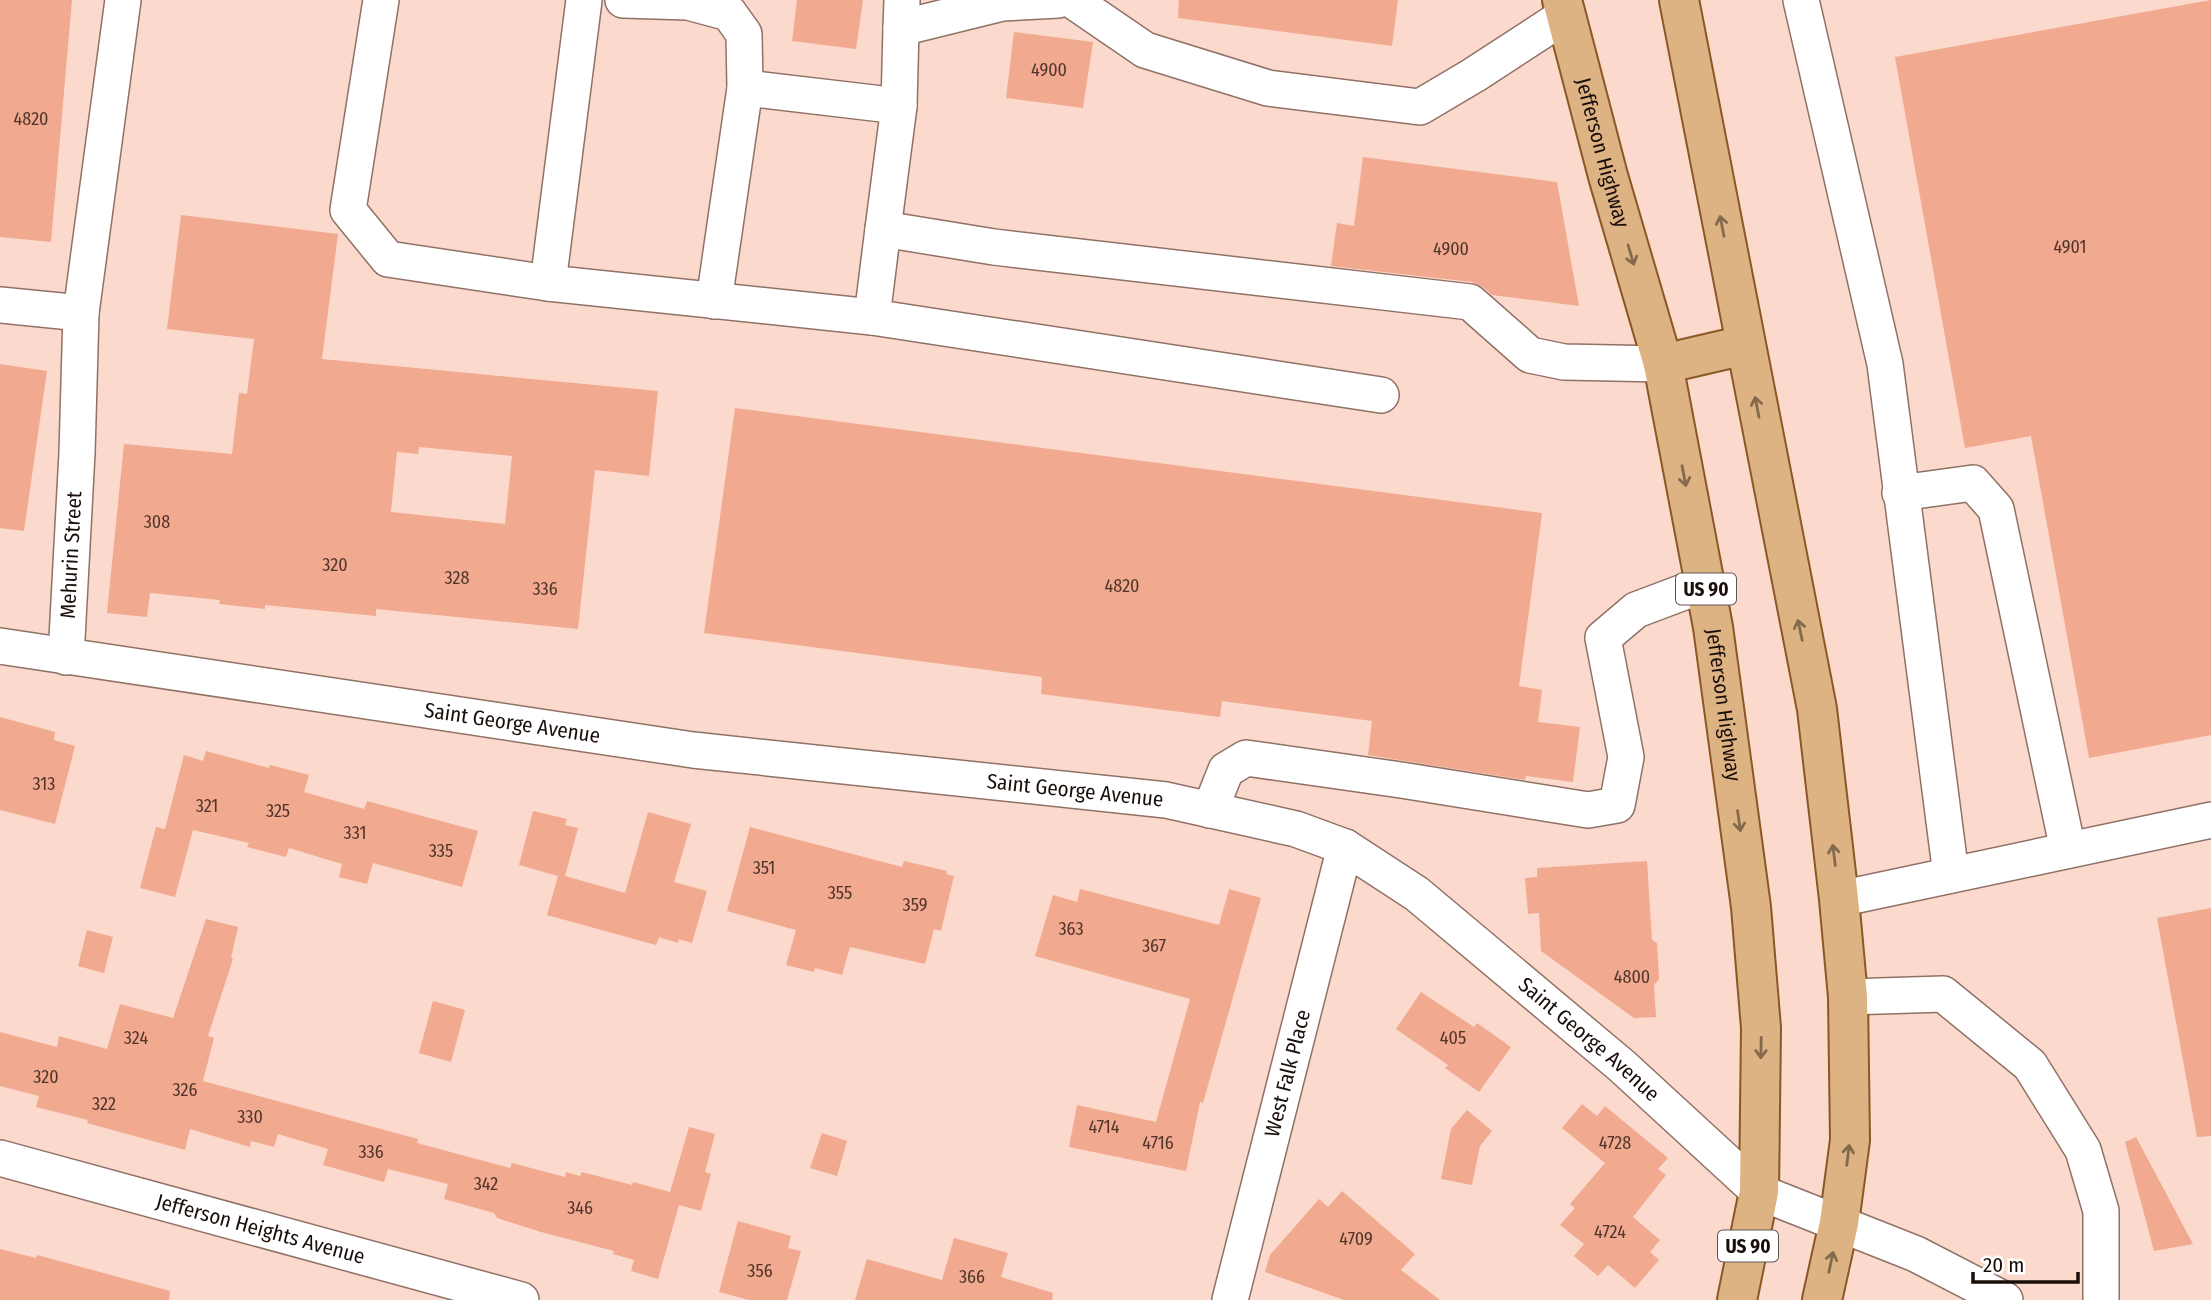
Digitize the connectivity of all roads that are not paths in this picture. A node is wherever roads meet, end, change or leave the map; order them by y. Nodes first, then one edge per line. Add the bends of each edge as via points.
1 (123, 0) edge
2 (381, 0) edge
3 (584, 0) edge
4 (623, 0) edge
5 (1058, 0) edge
6 (1072, 0) edge
7 (1679, 0) edge
8 (1801, 0) edge
9 (688, 1) edge
10 (1564, 8) edge
11 (902, 14) edge
12 (745, 88) junction
13 (899, 106) junction
14 (883, 229) junction
15 (548, 283) junction
16 (714, 301) junction
17 (0, 305) edge
18 (81, 313) junction
19 (872, 317) junction
20 (1745, 345) junction
21 (1663, 364) junction
22 (1381, 395) dead end
23 (1900, 493) junction
24 (1705, 584) junction
25 (0, 646) edge
26 (66, 657) junction
27 (1210, 810) junction
28 (2211, 820) edge
29 (1345, 846) junction
30 (2068, 850) junction
31 (1951, 875) junction
32 (1839, 899) junction
33 (1848, 997) junction
34 (0, 1158) edge
35 (1759, 1192) junction
36 (1839, 1223) junction
37 (522, 1300) edge
38 (1230, 1300) edge
39 (1737, 1300) edge
40 (1822, 1300) edge
41 (2005, 1300) edge
42 (2101, 1300) edge

1 - 18 street, Mehurin Street
2 - 15 street via 348,210 387,259
3 - 15 street
4 - 9 street
5 - 11 street
6 - 10 street via 1145,50 1268,88 1420,107 1474,75
20 -> 7 main road
8 - 23 street via 1885,364
9 - 12 street via 729,13 744,34
10 -> 21 main road, Jefferson Highway / US 90
11 - 13 street
12 - 13 street
12 - 16 street
13 - 14 street
14 - 19 street
14 - 21 street via 994,247 1470,302 1530,355 1564,362
15 - 16 street
16 - 19 street
17 - 18 street
18 - 26 street, Mehurin Street
19 - 22 street
20 - 21 main road
32 -> 20 main road via 1817,709
21 -> 24 main road, Jefferson Highway / US 90
23 - 30 street via 1973,483 1996,509
23 - 31 street
24 - 27 street via 1636,610 1603,638 1626,757 1617,805 1588,810 1245,758 1226,770
24 -> 35 main road, Jefferson Highway / US 90 via 1752,921 1761,1028
25 - 26 street, Saint George Avenue
26 - 27 street, Saint George Avenue via 693,750 1166,800
27 - 29 street, Saint George Avenue via 1296,829
28 - 30 street
29 - 35 street, Saint George Avenue via 1417,894 1622,1066
29 - 38 street, West Falk Place
30 - 31 street
31 - 32 street
32 - 33 main road
36 -> 33 main road via 1850,1140
33 - 42 street via 1943,994 2030,1065 2083,1150 2101,1211
34 - 37 street, Jefferson Heights Avenue
35 - 36 street, Saint George Avenue
35 - 39 main road, Jefferson Highway / US 90
40 -> 36 main road
36 - 41 street, Saint George Avenue via 1916,1254

